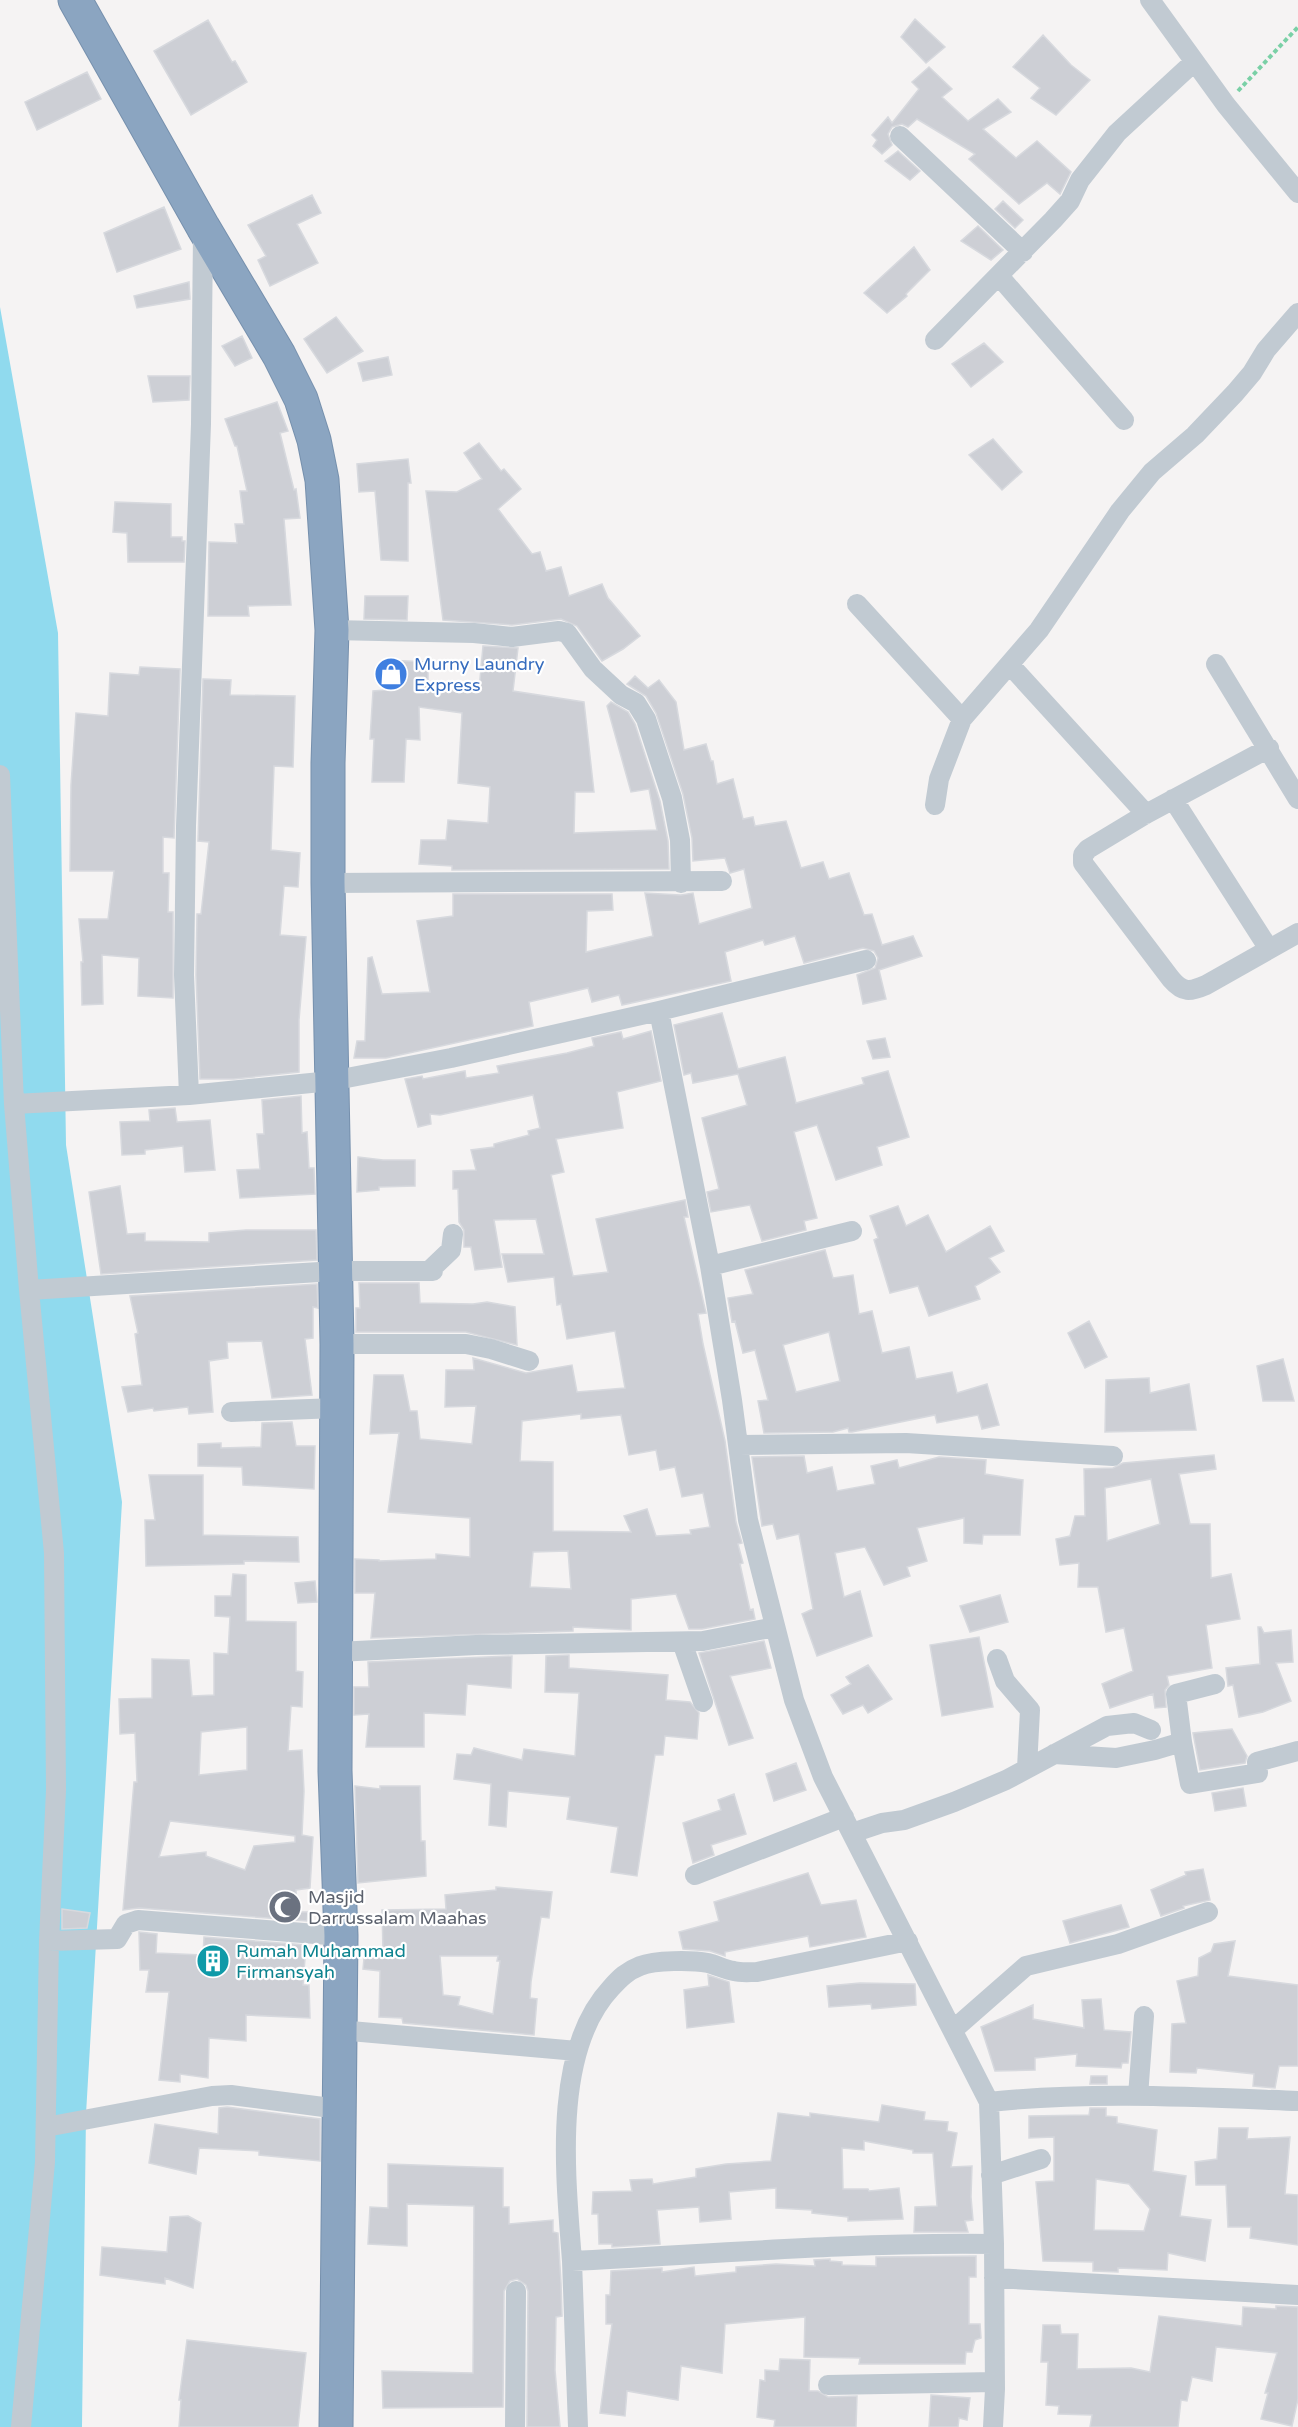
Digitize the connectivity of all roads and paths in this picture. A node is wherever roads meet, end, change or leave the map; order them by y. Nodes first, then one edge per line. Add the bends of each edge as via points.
1 (75, 0) edge
2 (1150, 0) edge
3 (1298, 27) edge
4 (1194, 62) junction
5 (1226, 105) junction
6 (900, 136) dead end
7 (1298, 193) edge
8 (203, 227) junction
9 (1023, 252) junction
10 (999, 276) junction
11 (1298, 313) edge
12 (935, 340) dead end
13 (1124, 420) dead end
14 (856, 604) dead end
15 (332, 630) junction
16 (1216, 664) dead end
17 (1010, 665) junction
18 (962, 719) junction
19 (1269, 748) junction
20 (0, 775) edge
21 (1298, 799) edge
22 (1173, 800) junction
23 (935, 805) dead end
24 (1146, 814) junction
25 (722, 881) dead end
26 (328, 882) junction
27 (681, 882) junction
28 (1298, 933) edge
29 (1269, 949) junction
30 (866, 960) dead end
31 (659, 1011) junction
32 (331, 1081) junction
33 (189, 1095) junction
34 (14, 1104) junction
35 (852, 1232) dead end
36 (453, 1234) dead end
37 (710, 1266) junction
38 (336, 1271) junction
39 (29, 1290) junction
40 (337, 1344) junction
41 (529, 1361) dead end
42 (337, 1408) junction
43 (231, 1412) dead end
44 (738, 1445) junction
45 (1113, 1456) dead end
46 (775, 1627) junction
47 (682, 1642) junction
48 (337, 1652) junction
49 (997, 1659) dead end
50 (1215, 1684) dead end
51 (703, 1702) dead end
52 (1151, 1730) dead end
53 (1182, 1742) junction
54 (1298, 1751) edge
55 (1054, 1754) junction
56 (1027, 1768) junction
57 (848, 1825) junction
58 (695, 1875) dead end
59 (1208, 1912) dead end
60 (341, 1936) junction
61 (49, 1941) junction
62 (908, 1941) junction
63 (1144, 2016) dead end
64 (339, 2030) junction
65 (953, 2030) junction
66 (577, 2051) junction
67 (1138, 2096) junction
68 (1298, 2101) edge
69 (989, 2102) junction
70 (339, 2109) junction
71 (46, 2127) junction
72 (1041, 2159) dead end
73 (991, 2175) junction
74 (994, 2244) junction
75 (572, 2260) junction
76 (994, 2278) junction
77 (516, 2291) dead end
78 (1298, 2295) edge
79 (995, 2382) junction
80 (828, 2385) dead end
81 (21, 2427) edge
82 (336, 2427) edge
83 (515, 2427) edge
84 (578, 2427) edge
85 (993, 2427) edge

1 - 8 highway
2 - 4 street
3 - 5 path
4 - 5 street
4 - 9 street via 1118,133 1080,180 1070,201
5 - 7 street
6 - 9 street
8 - 15 highway via 302,399 322,480
8 - 33 street via 201,424 186,825 184,975
9 - 10 street
10 - 12 street
10 - 13 street
11 - 17 street via 1229,400 1152,472 1120,511 1039,630
14 - 18 street
15 - 26 highway
15 - 27 street via 512,637 567,633 594,669 621,695 636,703 646,719 672,798 680,840
16 - 19 street
17 - 18 street
17 - 24 street
18 - 23 street via 939,779
19 - 21 street
19 - 22 street
20 - 34 street
22 - 24 street
22 - 29 street
24 - 29 street via 1088,849 1083,863 1179,989 1193,991
25 - 27 street
26 - 27 street
26 - 32 highway
28 - 29 street
30 - 31 street
31 - 32 street
31 - 37 street
32 - 33 street
32 - 38 highway
33 - 34 street
34 - 39 street
35 - 37 street
36 - 38 street via 451,1250 431,1271
37 - 44 street
38 - 39 street
38 - 40 highway
39 - 61 street via 54,1553 56,1790
40 - 41 street via 465,1344
40 - 42 highway
42 - 43 street
42 - 48 highway
44 - 45 street via 906,1443
44 - 46 street via 748,1520
46 - 47 street
46 - 57 street via 808,1740
47 - 48 street
47 - 51 street
48 - 60 highway via 335,1771
49 - 56 street via 1005,1681 1030,1710
50 - 53 street via 1176,1694
52 - 55 street via 1134,1723 1107,1726
53 - 54 street via 1190,1784 1258,1773 1257,1762
53 - 55 street via 1116,1758
55 - 56 street
56 - 57 street via 904,1820
57 - 58 street
57 - 62 street
59 - 65 street via 1118,1944 1026,1966
60 - 61 street via 138,1920 126,1924 117,1939
60 - 64 highway
61 - 71 street
62 - 65 street
62 - 66 street via 757,1972 732,1971 707,1963 641,1965 624,1974 598,2002 584,2027
63 - 67 street
64 - 66 street
64 - 70 highway
65 - 69 street
66 - 75 street via 565,2133
67 - 68 street
67 - 69 street
69 - 73 street
70 - 71 street via 222,2096
70 - 82 highway
71 - 81 street
72 - 73 street
73 - 74 street
74 - 75 street via 826,2246
74 - 76 street
75 - 84 street
76 - 78 street
76 - 79 street
77 - 83 street
79 - 80 street
79 - 85 street

